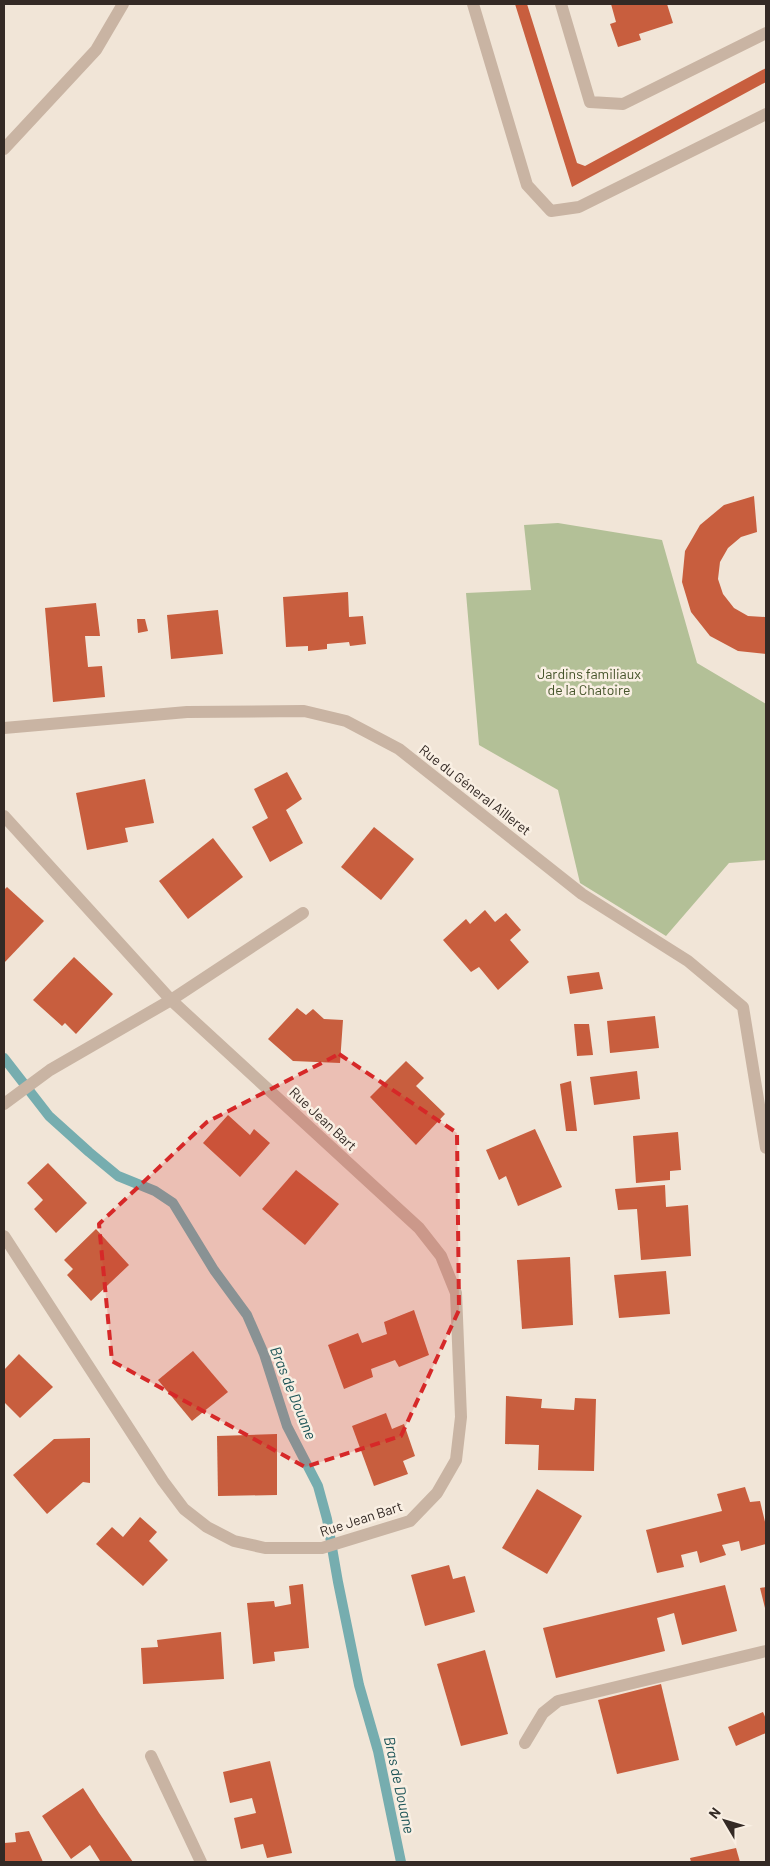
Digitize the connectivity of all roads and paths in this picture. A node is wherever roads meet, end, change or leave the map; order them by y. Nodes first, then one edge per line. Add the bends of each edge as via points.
1 (123, 4) edge
2 (473, 4) edge
3 (562, 4) edge
4 (766, 33) edge
5 (766, 114) edge
6 (4, 149) edge
7 (4, 728) edge
8 (4, 816) edge
9 (303, 913) dead end
10 (171, 1000) junction
11 (4, 1103) edge
12 (766, 1148) edge
13 (4, 1236) edge
14 (766, 1651) edge
15 (526, 1743) dead end
16 (151, 1756) dead end
17 (201, 1862) edge

1 - 6 street via 96,50
2 - 5 street via 526,185 551,211 579,207
3 - 4 street via 590,102 623,104
7 - 12 street, Rue du Géneral Ailleret via 187,712 304,710 346,721 400,749 582,894 688,961 743,1007
8 - 10 street, Rue Jean Bart
9 - 10 street
10 - 11 street via 50,1070
10 - 13 street, Rue Jean Bart via 419,1228 441,1256 456,1293 461,1417 456,1460 437,1493 410,1521 322,1548 265,1548 234,1541 207,1528 184,1509 163,1481
14 - 15 street via 558,1701 543,1713
16 - 17 street

